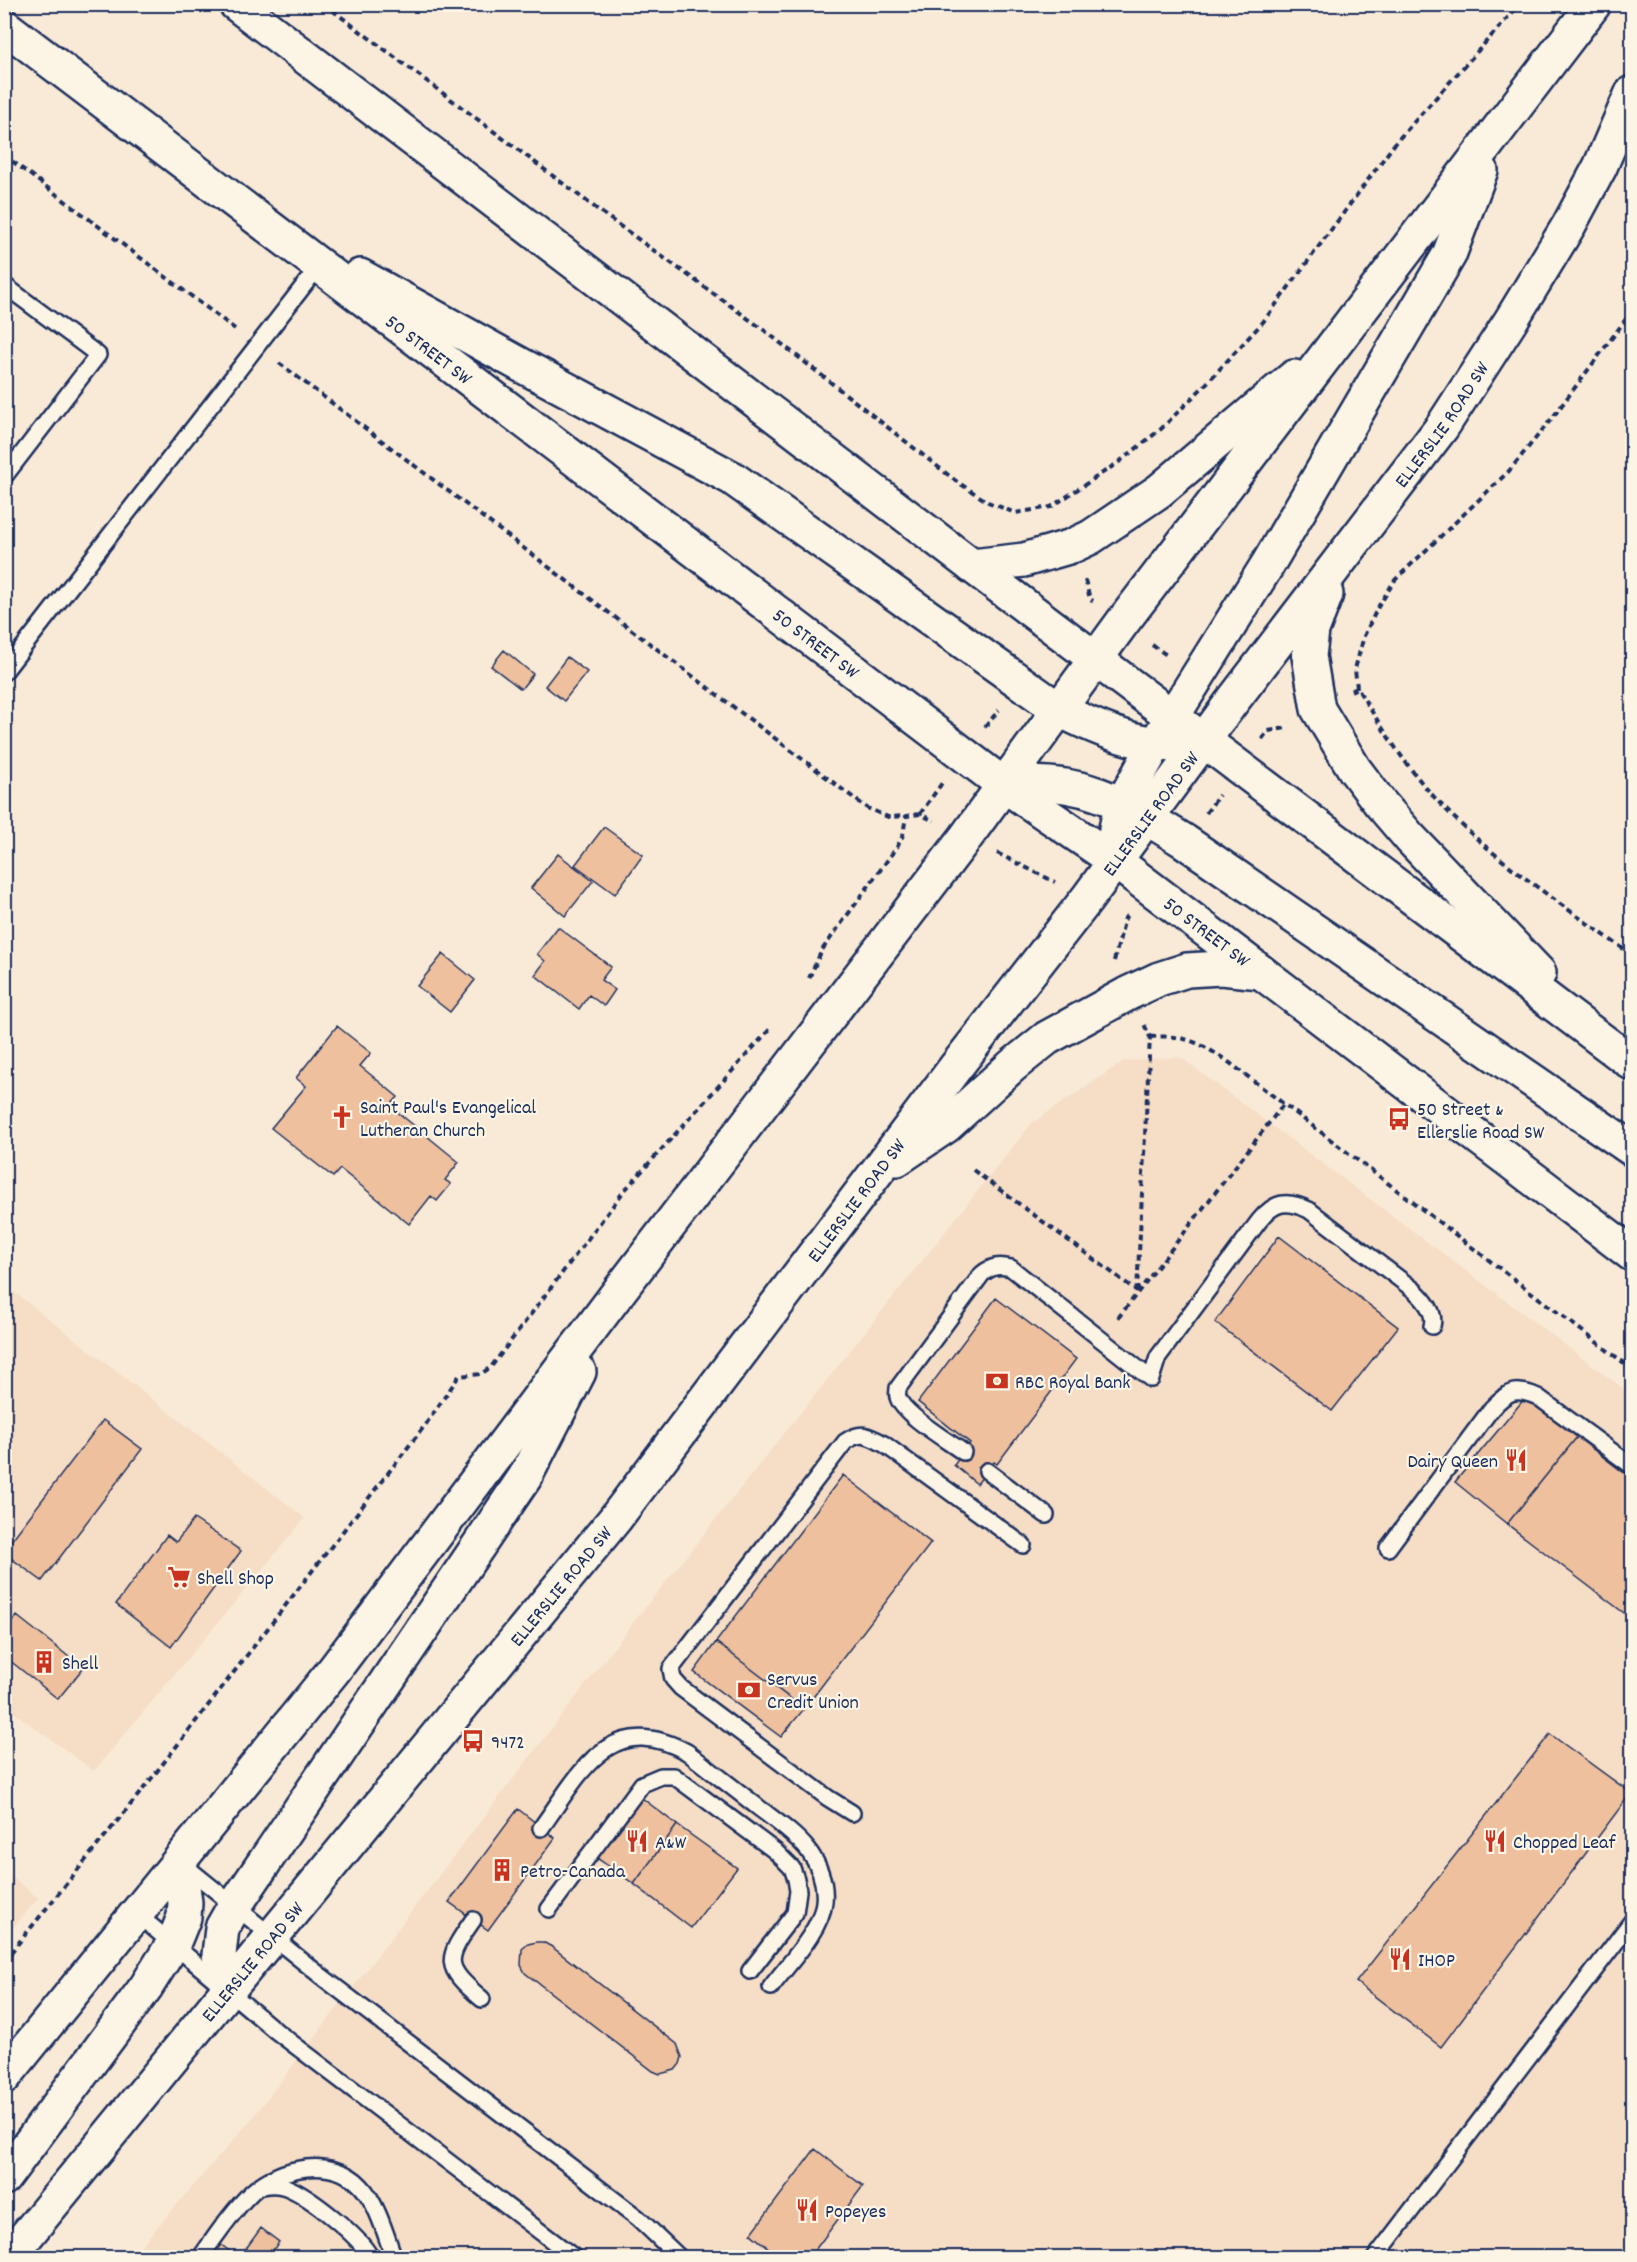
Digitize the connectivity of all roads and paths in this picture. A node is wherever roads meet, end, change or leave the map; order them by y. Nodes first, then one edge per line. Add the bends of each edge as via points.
1 (236, 4) edge
2 (324, 4) edge
3 (1520, 4) edge
4 (1594, 4) edge
5 (4, 26) edge
6 (1632, 93) edge
7 (1495, 134) junction
8 (4, 155) edge
9 (262, 221) junction
10 (319, 266) junction
11 (4, 285) edge
12 (1632, 311) edge
13 (232, 327) dead end
14 (1343, 336) junction
15 (278, 362) dead end
16 (4, 477) edge
17 (1341, 561) junction
18 (972, 566) junction
19 (1096, 659) junction
20 (4, 672) edge
21 (1357, 688) junction
22 (1347, 693) dead end
23 (1058, 709) junction
24 (1165, 731) junction
25 (1205, 740) junction
26 (1004, 785) junction
27 (1135, 811) junction
28 (906, 816) junction
29 (966, 837) junction
30 (1115, 861) junction
31 (1087, 899) junction
32 (1632, 955) edge
33 (1113, 963) dead end
34 (1261, 972) junction
35 (807, 983) dead end
36 (775, 1023) dead end
37 (1607, 1043) junction
38 (1632, 1063) edge
39 (1283, 1105) junction
40 (1632, 1149) edge
41 (973, 1170) dead end
42 (873, 1175) junction
43 (1632, 1254) edge
44 (620, 1290) junction
45 (1137, 1292) junction
46 (1432, 1326) dead end
47 (1101, 1340) junction
48 (1632, 1369) edge
49 (963, 1452) dead end
50 (1632, 1466) edge
51 (987, 1471) dead end
52 (1046, 1515) dead end
53 (1023, 1545) dead end
54 (1388, 1548) dead end
55 (852, 1813) dead end
56 (541, 1828) dead end
57 (180, 1862) junction
58 (234, 1907) junction
59 (549, 1909) dead end
60 (137, 1914) junction
61 (473, 1920) dead end
62 (1632, 1921) edge
63 (272, 1937) junction
64 (173, 1944) junction
65 (4, 1961) edge
66 (750, 1971) dead end
67 (771, 1987) dead end
68 (228, 1990) junction
69 (482, 1999) dead end
70 (4, 2077) edge
71 (4, 2178) edge
72 (259, 2186) junction
73 (8, 2258) edge
74 (200, 2258) edge
75 (371, 2258) edge
76 (394, 2258) edge
77 (575, 2258) edge
78 (680, 2258) edge
79 (1375, 2258) edge

1 - 18 main road
2 - 3 path via 764,330 956,481 988,502 1015,513 1051,507 1119,462 1161,429 1205,385 1263,322 1396,142
4 - 7 main road
5 - 9 main road, 50 STREET SW
6 - 17 main road, ELLERSLIE ROAD SW via 1595,177 1510,322 1442,427
7 - 14 main road
7 - 24 main road via 1449,255
8 - 13 path
9 - 10 main road, 50 STREET SW
9 - 23 main road via 732,478
10 - 20 lane
10 - 26 main road, 50 STREET SW
11 - 16 lane via 98,355
12 - 21 path via 1509,471 1395,580 1364,636 1355,669
14 - 18 main road via 1159,491 1091,537 1024,560
14 - 19 main road
15 - 28 path via 867,808 888,817
17 - 25 main road, ELLERSLIE ROAD SW
17 - 37 main road via 1312,630 1309,656 1318,709 1355,770 1410,838
18 - 19 main road
19 - 23 main road
19 - 24 main road
21 - 22 path
21 - 32 path via 1435,799 1482,844
23 - 24 main road via 1115,734
23 - 26 main road
24 - 25 main road
24 - 27 main road
25 - 27 main road, ELLERSLIE ROAD SW
25 - 37 main road
26 - 27 main road via 1027,782 1070,787 1094,792
26 - 29 main road
26 - 30 main road, 50 STREET SW
27 - 30 main road via 1116,828
27 - 40 main road
28 - 29 path via 920,814
28 - 35 path via 897,847 822,950
29 - 31 path
29 - 44 main road
30 - 31 main road, ELLERSLIE ROAD SW
30 - 34 main road, 50 STREET SW
31 - 33 path via 1125,918
31 - 42 main road, ELLERSLIE ROAD SW
34 - 42 main road via 1188,970 1129,993 1047,1038 946,1126
34 - 43 main road, 50 STREET SW
36 - 65 path via 624,1191 491,1367 481,1374 459,1376 148,1783
37 - 38 main road
39 - 45 path
39 - 45 path via 1209,1049 1181,1036 1150,1037
39 - 48 path
41 - 45 path
42 - 63 main road, ELLERSLIE ROAD SW via 615,1519
44 - 57 main road via 334,1670
44 - 58 main road via 525,1477
45 - 47 path
46 - 47 lane via 1429,1307 1414,1290 1309,1210 1281,1204 1266,1212 1252,1230 1158,1357 1151,1379
47 - 49 lane via 1011,1268 990,1267 981,1274 898,1388 897,1396 910,1413
50 - 54 lane via 1538,1396 1515,1391 1492,1408
51 - 52 lane
53 - 55 lane via 884,1444 870,1436 855,1435 845,1442 671,1669 681,1688
56 - 67 lane via 592,1759 617,1741 646,1738 687,1752 784,1827 819,1868 824,1902 820,1915
57 - 58 lane
57 - 60 main road
57 - 64 main road via 184,1917
58 - 63 lane
58 - 68 main road via 222,1928 219,1955
59 - 66 lane via 642,1784 661,1776 674,1776 792,1868 798,1891 795,1913
60 - 64 lane
60 - 70 main road
61 - 69 lane via 454,1947 453,1965 461,1981
62 - 79 lane
63 - 68 main road, ELLERSLIE ROAD SW
63 - 78 lane via 638,2218
64 - 68 lane
64 - 71 main road via 146,1987
68 - 73 main road, ELLERSLIE ROAD SW
68 - 77 lane via 276,2031
72 - 74 lane
72 - 75 lane via 273,2184 295,2192 350,2231
72 - 76 lane via 313,2167 343,2173 362,2187 370,2199

